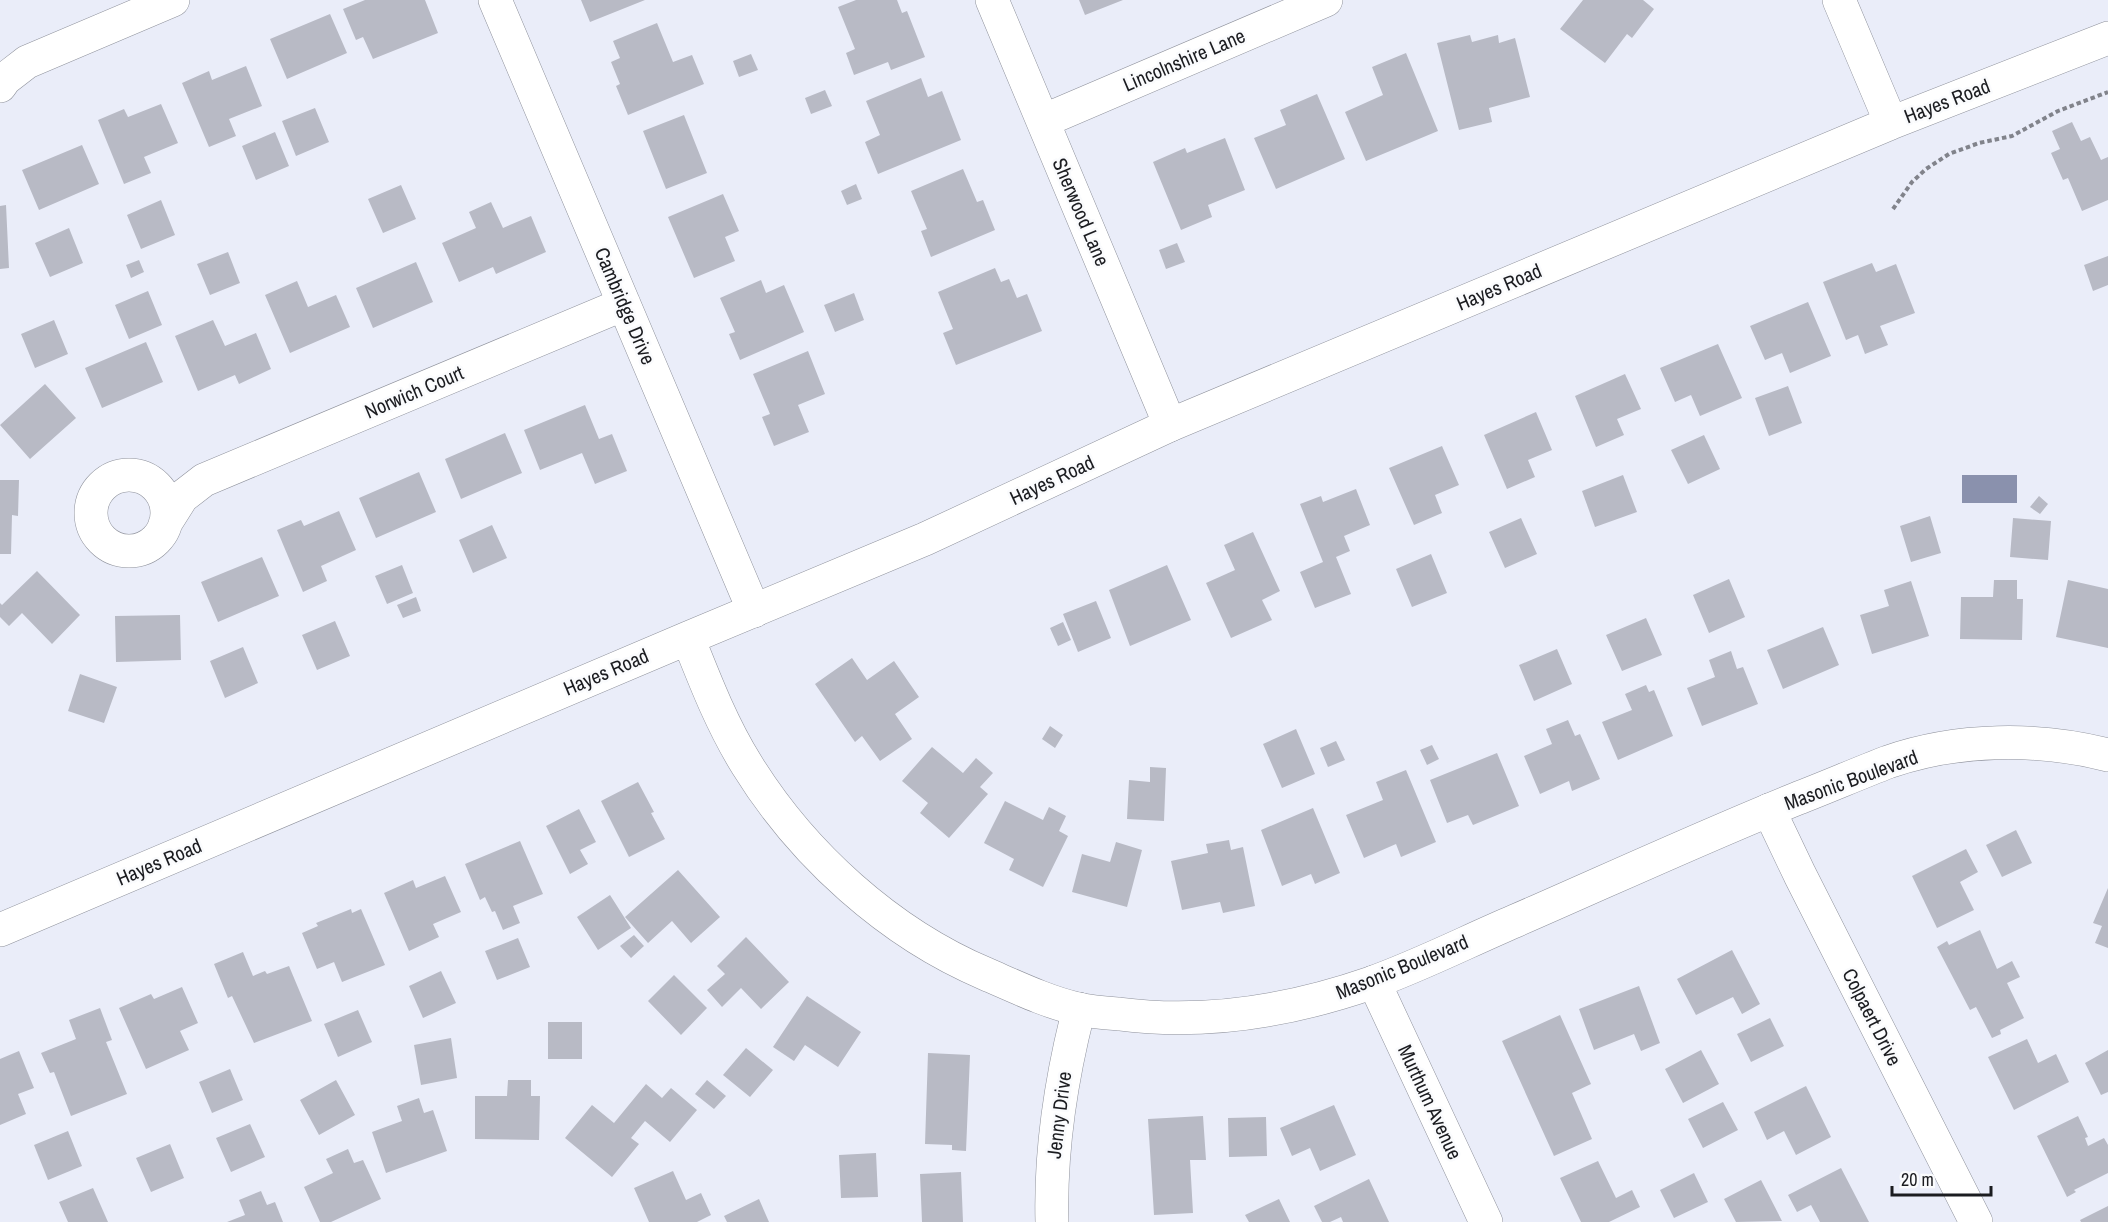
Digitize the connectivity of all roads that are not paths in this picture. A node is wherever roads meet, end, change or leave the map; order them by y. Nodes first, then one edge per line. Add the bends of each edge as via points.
1 (173, 0) edge
2 (495, 0) edge
3 (992, 0) edge
4 (1326, 0) edge
5 (1839, 0) edge
6 (2108, 38) edge
7 (13, 62) edge
8 (0, 86) edge
9 (1043, 121) junction
10 (1890, 123) junction
11 (624, 304) junction
12 (1170, 425) junction
13 (204, 480) junction
14 (149, 481) junction
15 (165, 524) junction
16 (754, 611) junction
17 (688, 638) junction
18 (2108, 755) edge
19 (1769, 810) junction
20 (0, 930) edge
21 (1374, 982) junction
22 (1079, 1009) junction
23 (1052, 1222) edge
24 (1486, 1222) edge
25 (1976, 1222) edge

1 - 7 street
2 - 11 street, Cambridge Drive
3 - 9 street, Sherwood Lane
4 - 9 street, Lincolnshire Lane
5 - 10 street
6 - 10 street, Hayes Road
7 - 8 street
9 - 12 street, Sherwood Lane
10 - 12 street, Hayes Road
11 - 13 street, Norwich Court
11 - 16 street, Cambridge Drive
12 - 16 street, Hayes Road via 925,539
13 - 14 street, Norwich Court
13 - 15 street, Norwich Court via 182,497
14 - 15 street via 164,500
14 - 15 street, Norwich Court via 125,475 103,486 91,507 96,532 104,542 127,551 151,544
16 - 17 street, Hayes Road
17 - 20 street, Hayes Road
17 - 22 street, Masonic Boulevard via 746,765 778,810 841,879 910,935 972,968
18 - 19 street, Masonic Boulevard via 2034,743 1932,750
19 - 21 street, Masonic Boulevard
19 - 25 street, Colpaert Drive
21 - 22 street, Masonic Boulevard via 1302,1004 1240,1015 1177,1019
21 - 24 street, Murthum Avenue
22 - 23 street, Jenny Drive via 1059,1101 1051,1187

